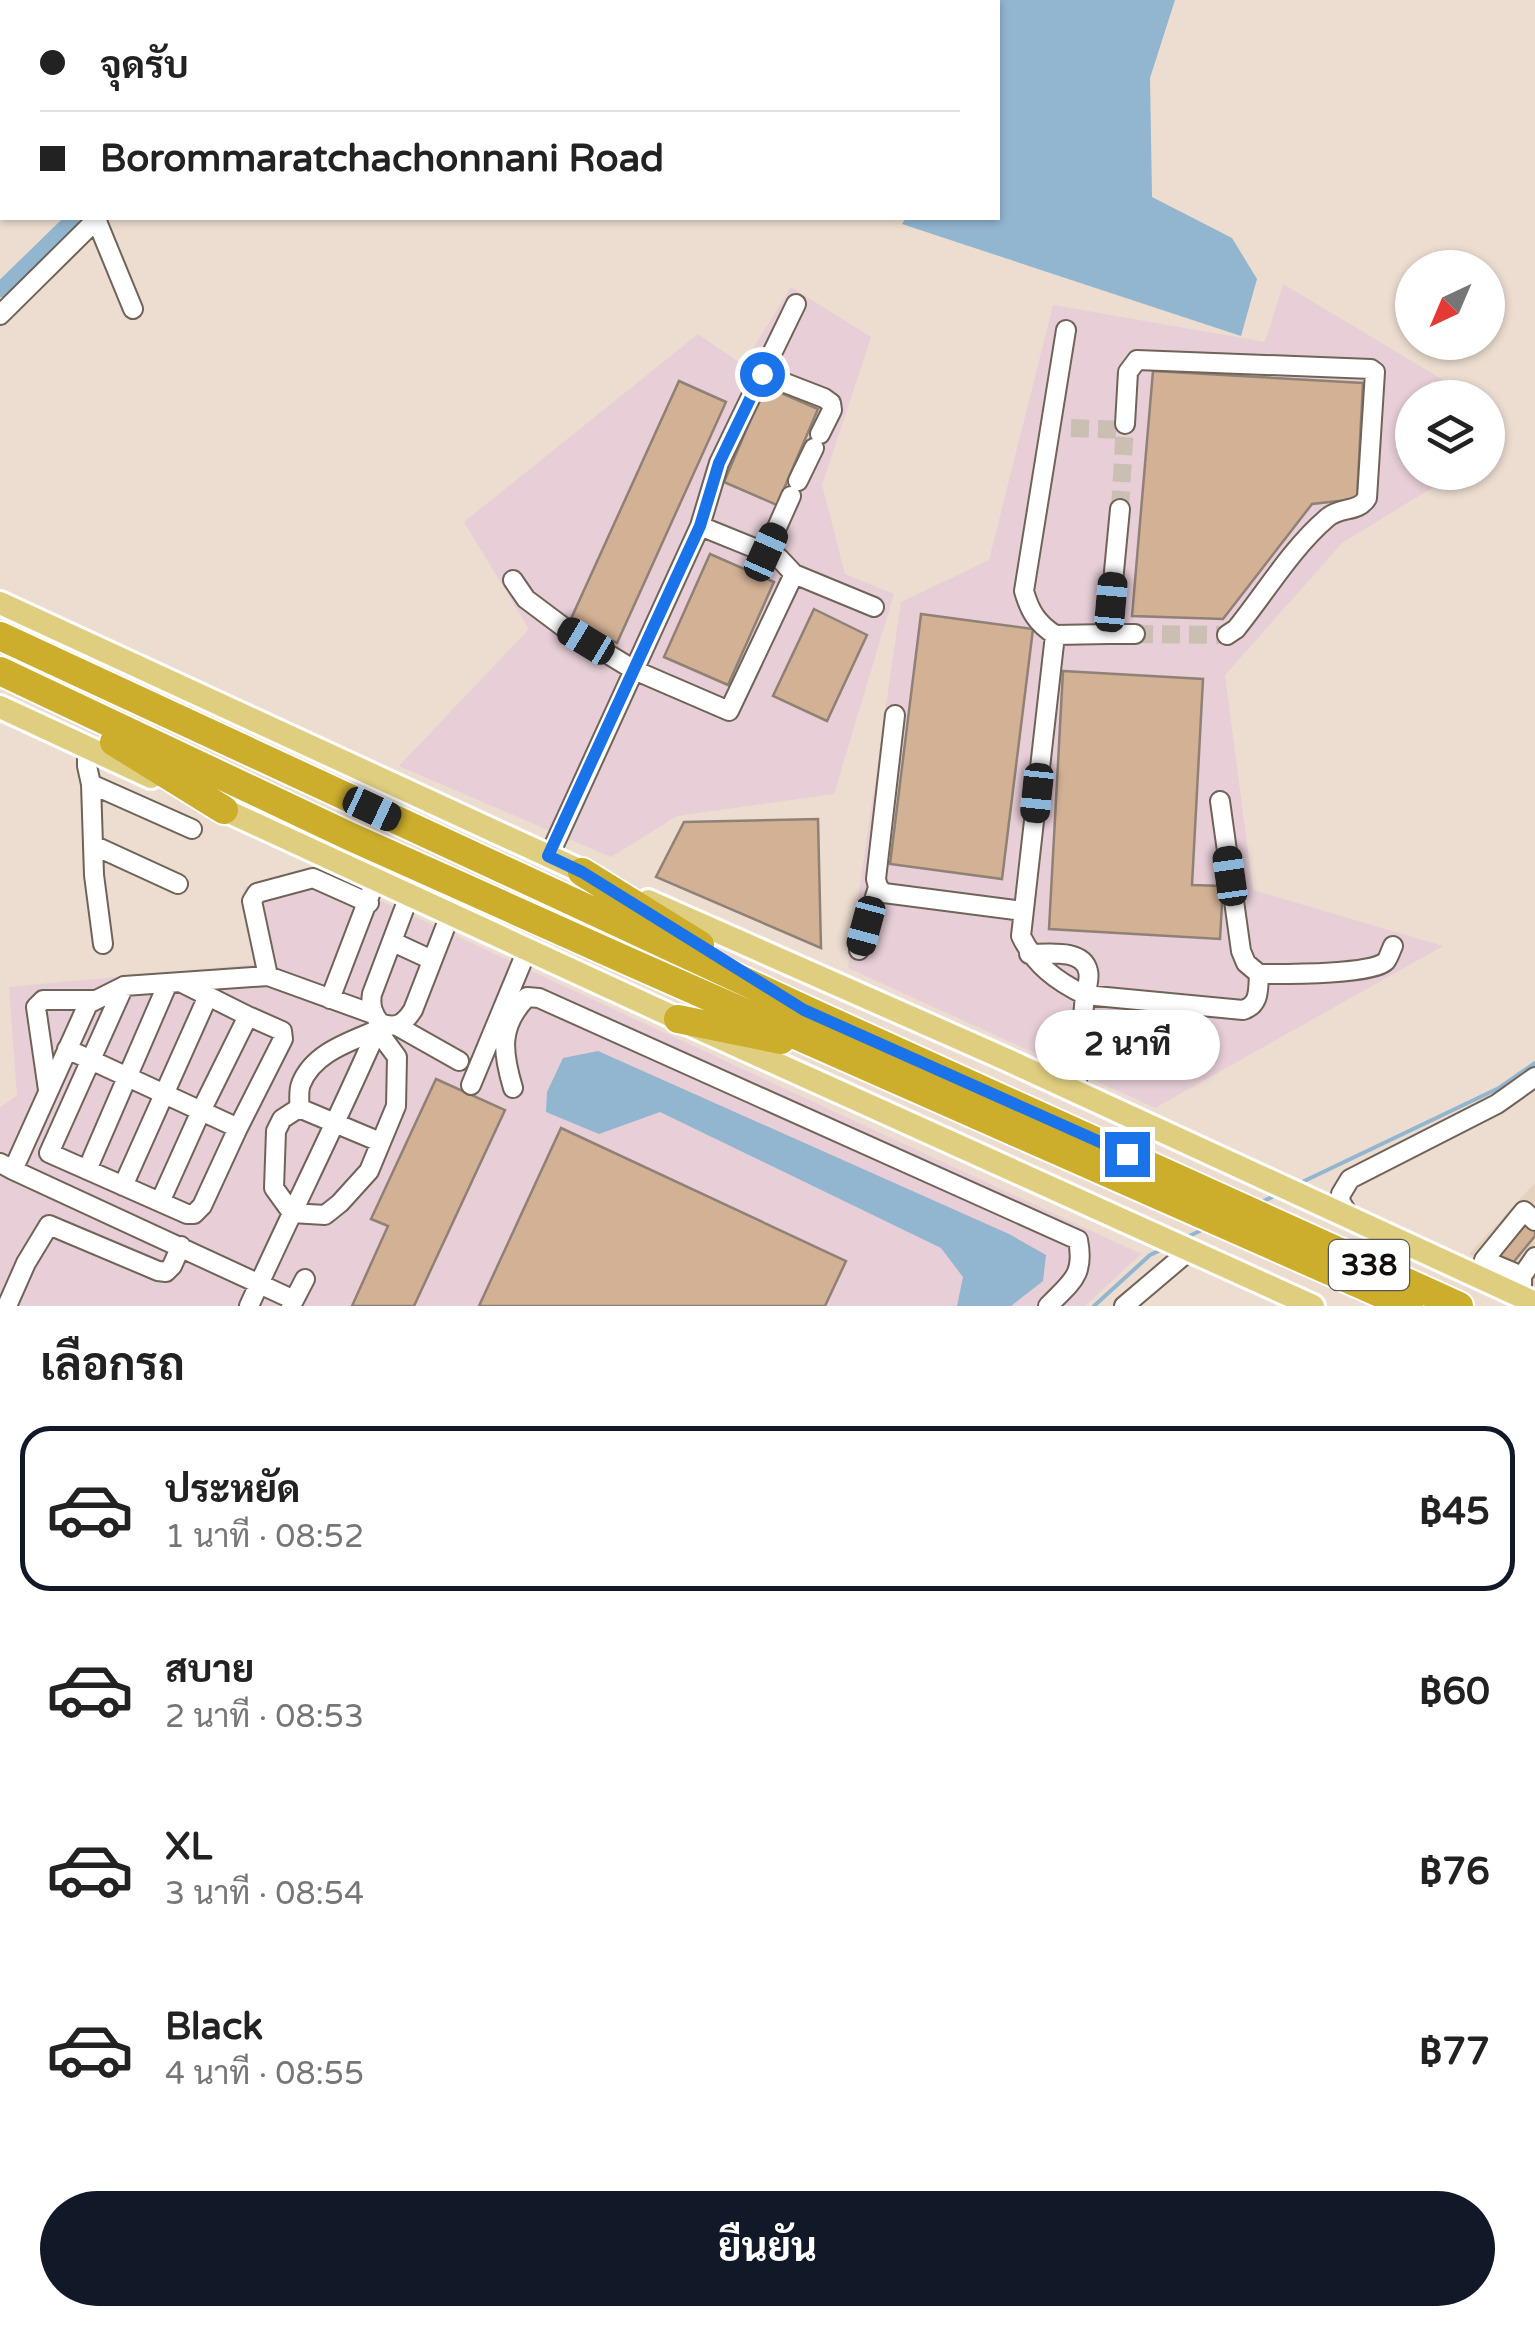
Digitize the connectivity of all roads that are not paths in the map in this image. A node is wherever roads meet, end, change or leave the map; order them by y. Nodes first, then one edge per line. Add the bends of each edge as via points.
1 (95, 220) edge
2 (98, 220) edge
3 (796, 304) dead end
4 (133, 310) dead end
5 (0, 315) edge
6 (1066, 330) dead end
7 (762, 374) junction
8 (1124, 424) tunnel mouth
9 (1050, 426) junction
10 (1071, 428) tunnel mouth
11 (1120, 508) tunnel mouth
12 (700, 526) junction
13 (766, 552) junction
14 (794, 574) junction
15 (514, 580) dead end
16 (0, 603) edge
17 (874, 607) dead end
18 (1108, 634) junction
19 (1136, 634) tunnel mouth
20 (1227, 635) dead end
21 (0, 636) edge
22 (1055, 636) junction
23 (634, 670) junction
24 (0, 672) edge
25 (0, 707) edge
26 (895, 715) dead end
27 (87, 748) junction
28 (91, 784) junction
29 (1220, 801) dead end
30 (224, 810) junction
31 (192, 829) dead end
32 (93, 845) junction
33 (548, 856) junction
34 (582, 872) junction
35 (178, 884) dead end
36 (878, 887) junction
37 (371, 891) junction
38 (409, 896) junction
39 (1023, 911) junction
40 (450, 915) junction
41 (393, 942) junction
42 (103, 944) dead end
43 (1393, 946) dead end
44 (527, 950) junction
45 (859, 950) dead end
46 (1029, 954) junction
47 (432, 960) junction
48 (1259, 974) junction
49 (268, 976) junction
50 (174, 982) junction
51 (124, 986) junction
52 (1086, 995) junction
53 (208, 996) junction
54 (330, 999) junction
55 (95, 1000) junction
56 (804, 1010) junction
57 (248, 1016) junction
58 (678, 1019) junction
59 (382, 1023) junction
60 (67, 1049) junction
61 (836, 1052) junction
62 (91, 1060) junction
63 (459, 1061) dead end
64 (126, 1076) junction
65 (1535, 1077) edge
66 (471, 1084) dead end
67 (514, 1088) dead end
68 (48, 1091) junction
69 (1076, 1092) junction
70 (164, 1095) junction
71 (300, 1108) junction
72 (201, 1111) junction
73 (334, 1123) junction
74 (238, 1128) junction
75 (24, 1140) junction
76 (380, 1142) junction
77 (49, 1153) junction
78 (7, 1166) edge
79 (87, 1170) junction
80 (38, 1181) junction
81 (123, 1186) junction
82 (160, 1202) junction
83 (292, 1213) junction
84 (1353, 1220) junction
85 (1535, 1220) edge
86 (181, 1246) junction
87 (1192, 1255) junction
88 (1535, 1257) edge
89 (1481, 1268) junction
90 (305, 1279) dead end
91 (260, 1282) junction
92 (1526, 1292) edge
93 (293, 1303) edge
94 (6, 1306) edge
95 (249, 1306) edge
96 (1048, 1306) edge
97 (1124, 1306) edge
98 (1312, 1306) edge
99 (1409, 1306) edge
100 (1460, 1306) edge

1 - 5 street
2 - 4 street
3 - 7 street
6 - 9 street
7 - 12 street via 719,463
7 - 13 street via 824,398 832,410
8 - 20 street via 1128,372 1137,360 1375,372 1365,504 1325,520
9 - 10 street
9 - 22 street via 1024,591 1029,610
11 - 18 street
12 - 13 street
12 - 23 street
13 - 14 street
14 - 17 street
14 - 23 street via 728,711
15 - 23 street via 526,599 562,626
16 - 33 main road
18 - 19 street
18 - 22 street
21 - 56 highway, 338
22 - 39 street
23 - 33 street
24 - 30 highway
24 - 61 highway, 338
25 - 27 main road
26 - 36 street
27 - 28 street
27 - 30 main road
28 - 31 street
28 - 32 street
29 - 48 street via 1241,951
30 - 37 main road
32 - 35 street
32 - 42 street
33 - 34 main road
34 - 56 highway
34 - 69 main road
36 - 39 street
36 - 45 street
37 - 38 main road
37 - 49 street via 313,878 257,893 252,901
37 - 54 street
38 - 40 main road
38 - 41 street
39 - 46 street via 1020,936
40 - 44 main road
40 - 47 street
41 - 47 street
41 - 59 street via 372,994
43 - 48 street via 1378,967
44 - 58 main road
44 - 66 street
46 - 52 street
46 - 52 street via 1081,960 1087,966
47 - 59 street via 406,1021
48 - 52 street via 1256,1002 1243,1010
49 - 50 street
49 - 54 street
50 - 51 street
50 - 53 street
50 - 64 street
51 - 55 street
51 - 62 street
52 - 69 street
53 - 57 street
53 - 70 street
54 - 59 street
55 - 60 street
55 - 68 street via 43,1000 36,1007
56 - 100 highway, 338
57 - 72 street
57 - 74 street via 282,1031 283,1039
58 - 61 highway
58 - 87 main road
59 - 63 street
59 - 71 street via 331,1050 308,1072 299,1087
59 - 73 street
59 - 76 street via 397,1057 396,1106
60 - 62 street
60 - 68 street
61 - 99 highway, 338
62 - 64 street
62 - 77 street
64 - 70 street
64 - 79 street
65 - 84 street via 1350,1179 1340,1201
67 - 96 street via 504,1037 516,1008 527,997 539,998 1078,1240 1082,1261 1075,1278
68 - 75 street
69 - 84 main road
70 - 72 street
70 - 81 street
71 - 73 street
71 - 83 street via 276,1132 274,1188
72 - 74 street
72 - 82 street
73 - 76 street
73 - 83 street
74 - 82 street via 194,1214
75 - 77 street
75 - 78 street
76 - 83 street via 369,1171 340,1203 324,1215
77 - 79 street
77 - 80 street
78 - 80 street
79 - 81 street
80 - 86 street
81 - 82 street
83 - 91 street
84 - 89 main road
85 - 89 street via 1524,1211
86 - 91 street
86 - 94 street via 172,1266 158,1271 50,1225
87 - 97 street
87 - 98 main road
88 - 92 street
89 - 92 main road
90 - 93 street
91 - 93 street
91 - 95 street

